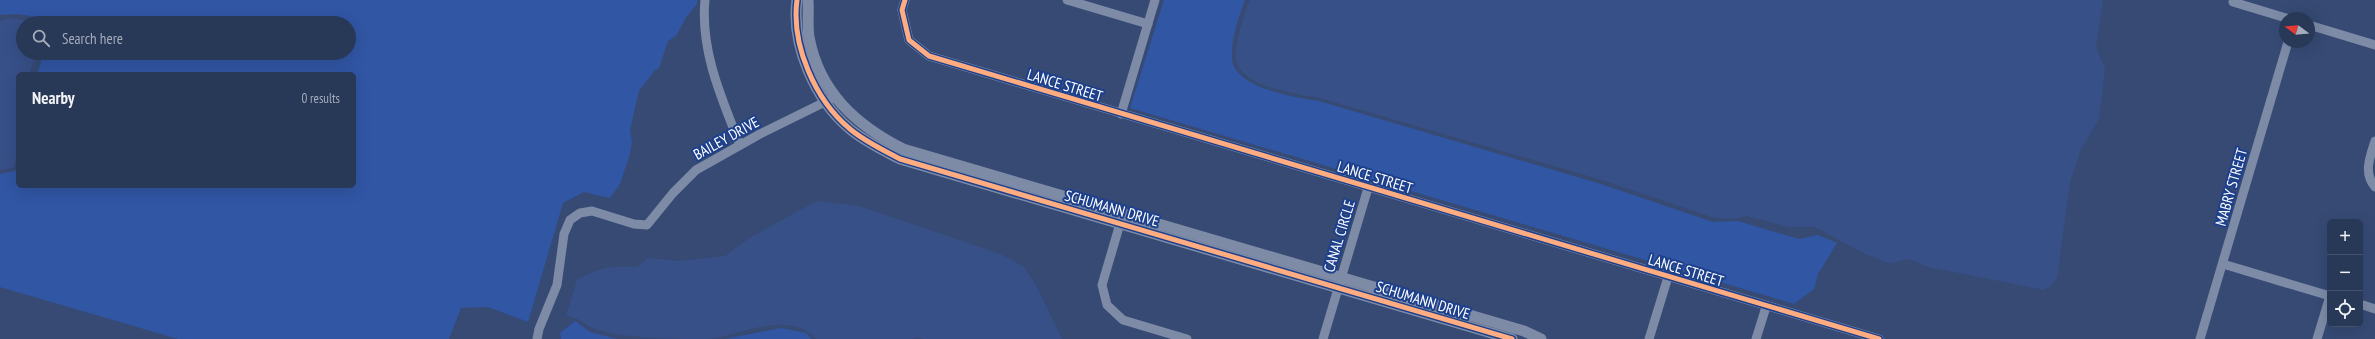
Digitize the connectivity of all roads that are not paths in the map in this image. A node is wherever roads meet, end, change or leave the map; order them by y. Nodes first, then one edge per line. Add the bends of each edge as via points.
1 (705, 0) edge
2 (797, 0) edge
3 (808, 0) edge
4 (905, 0) edge
5 (1066, 0) edge
6 (1156, 0) edge
7 (2233, 2) dead end
8 (2279, 16) edge
9 (1148, 24) junction
10 (2315, 27) edge
11 (2375, 45) edge
12 (2286, 48) edge
13 (835, 97) junction
14 (824, 102) junction
15 (1121, 114) junction
16 (2375, 141) edge
17 (740, 145) junction
18 (2375, 187) edge
19 (1368, 188) junction
20 (1122, 218) junction
21 (2222, 264) junction
22 (1668, 277) junction
23 (1340, 282) junction
24 (2327, 295) edge
25 (2363, 305) edge
26 (1766, 306) junction
27 (2327, 306) edge
28 (2375, 309) edge
29 (1864, 337) edge
30 (537, 339) edge
31 (1187, 339) edge
32 (1323, 339) edge
33 (1512, 339) edge
34 (1541, 339) edge
35 (1650, 339) edge
36 (1756, 339) edge
37 (1879, 339) edge
38 (2200, 339) edge
39 (2317, 339) edge

1 - 17 street via 705,40 715,82
2 - 14 street, SCHUMANN DRIVE via 796,27 801,47 808,69
3 - 13 street, SCHUMANN DRIVE via 809,36 817,64
4 - 15 street, LANCE STREET via 902,10 909,40 928,56
5 - 9 street
6 - 9 street
7 - 8 street
9 - 15 street
10 - 11 street
12 - 21 street, MABRY STREET
13 - 14 street, BAILEY DRIVE
13 - 20 street, SCHUMANN DRIVE via 852,117 903,149
14 - 17 street, BAILEY DRIVE
14 - 20 street, SCHUMANN DRIVE via 850,129 900,159
15 - 19 street, LANCE STREET
16 - 18 street via 2368,164 2369,176
17 - 30 street, BAILEY DRIVE via 696,170 647,225 634,224 592,211 580,212 570,220 564,234 557,285
19 - 22 street, LANCE STREET
19 - 23 street, CANAL CIRCLE
20 - 23 street, SCHUMANN DRIVE
20 - 31 street via 1102,285 1107,305 1123,320
21 - 24 street
21 - 38 street, MABRY STREET
22 - 26 street, LANCE STREET
22 - 35 street
23 - 32 street, CANAL CIRCLE
23 - 33 street, SCHUMANN DRIVE
23 - 34 street, SCHUMANN DRIVE via 1524,331
25 - 28 street
26 - 29 street, LANCE STREET
26 - 36 street
27 - 39 street
29 - 37 street, LANCE STREET

